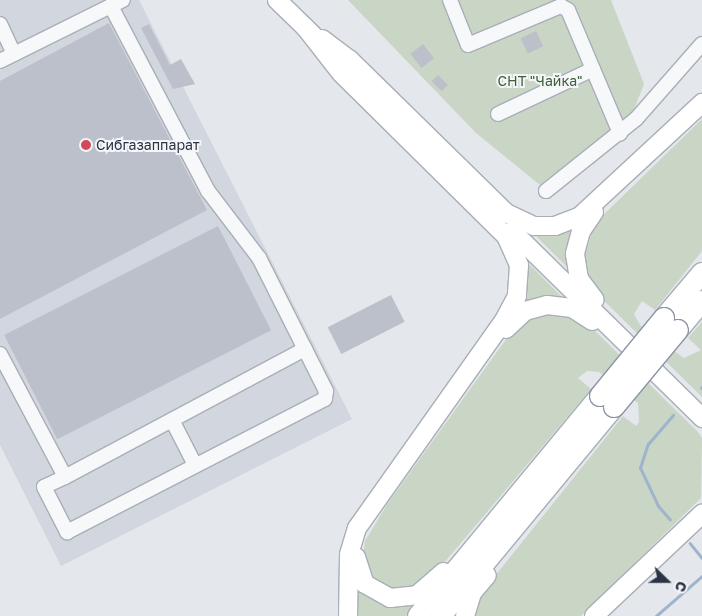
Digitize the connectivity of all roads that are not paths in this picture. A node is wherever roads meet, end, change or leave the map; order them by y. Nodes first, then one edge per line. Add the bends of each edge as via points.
1 (277, 0) edge
2 (450, 0) edge
3 (117, 3) edge
4 (0, 24) edge
5 (305, 27) junction
6 (702, 44) edge
7 (14, 54) junction
8 (0, 61) edge
9 (593, 69) junction
10 (702, 103) edge
11 (702, 108) edge
12 (498, 114) dead end
13 (677, 129) junction
14 (620, 133) junction
15 (643, 161) junction
16 (546, 191) dead end
17 (702, 262) edge
18 (702, 273) edge
19 (694, 304) edge
20 (627, 344) junction
21 (305, 349) junction
22 (0, 354) edge
23 (662, 378) junction
24 (463, 382) junction
25 (702, 406) edge
26 (702, 418) edge
27 (172, 420) junction
28 (591, 421) junction
29 (702, 430) edge
30 (418, 444) junction
31 (195, 465) junction
32 (65, 477) junction
33 (702, 504) edge
34 (702, 514) edge
35 (659, 553) junction
36 (609, 600) junction
37 (348, 616) edge
38 (418, 616) edge
39 (441, 616) edge
40 (465, 616) edge
41 (588, 616) edge
42 (594, 616) edge

1 - 5 main road
2 - 9 street via 468,45 561,6 568,10
3 - 7 street
3 - 21 street via 208,191 259,258
4 - 7 street
5 - 15 main road via 349,58 506,214 526,224 547,227 574,220
5 - 20 main road
5 - 24 main road via 341,73 516,250 520,276 513,306
6 - 14 street
7 - 8 street
9 - 12 street
9 - 14 street
10 - 13 main road
11 - 13 main road
13 - 15 main road
14 - 16 street
15 - 20 main road via 591,214 581,231 575,254 582,284 611,317
17 - 19 main road
18 - 19 highway
19 - 28 highway, bridge via 671,324
20 - 23 main road
20 - 24 main road via 572,308 539,306 514,320
21 - 27 street
21 - 31 street via 325,399
22 - 32 street
23 - 25 main road
23 - 26 main road
23 - 29 main road via 675,401
24 - 30 main road
27 - 31 street
27 - 32 street
28 - 30 main road via 547,448 431,586 412,597 390,598 362,580 356,552 367,522
28 - 38 highway
28 - 39 highway
28 - 40 main road via 572,468 472,594
30 - 37 main road via 354,536
31 - 32 street via 67,532 44,487
33 - 35 main road
34 - 35 main road
35 - 36 main road
36 - 41 main road
36 - 42 main road

